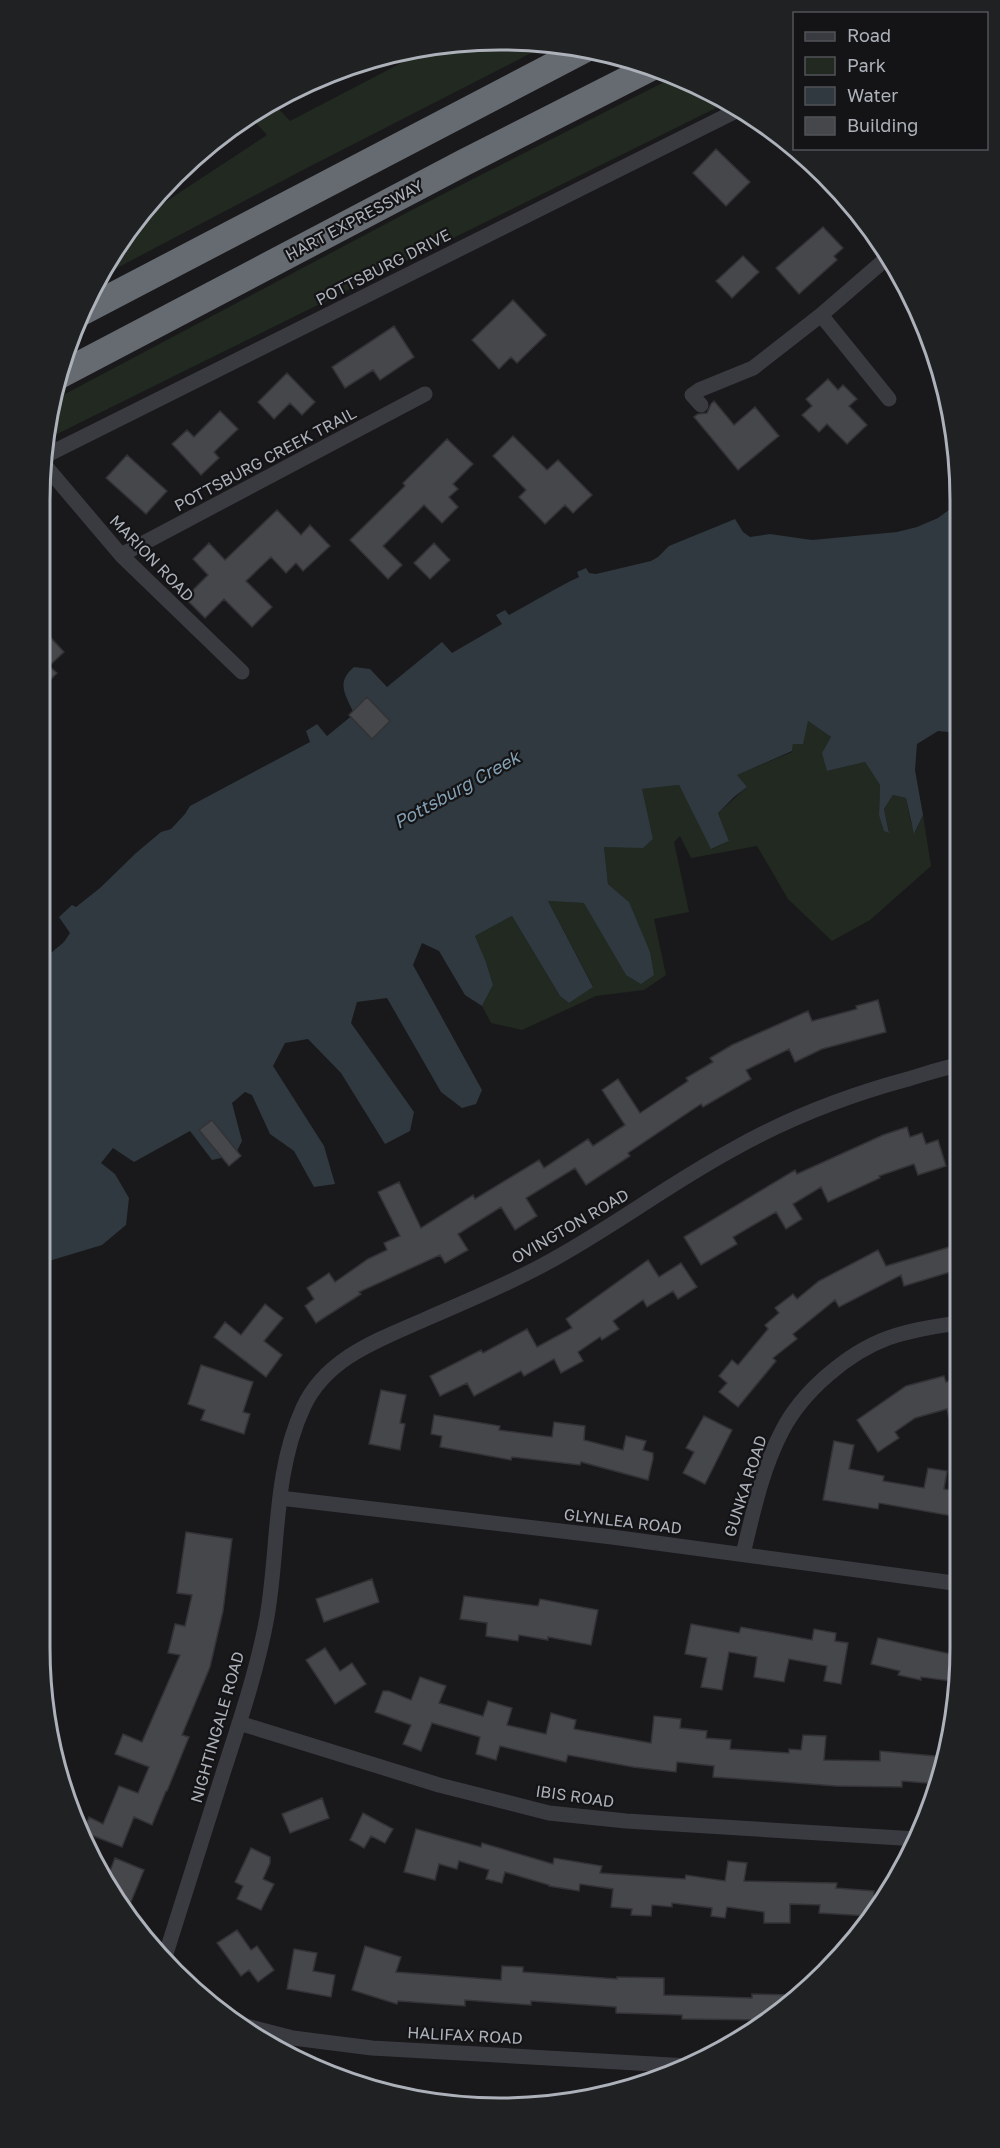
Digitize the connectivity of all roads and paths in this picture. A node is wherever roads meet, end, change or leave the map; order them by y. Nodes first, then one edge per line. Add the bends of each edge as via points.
1 (573, 55) edge
2 (642, 72) edge
3 (731, 114) edge
4 (882, 262) edge
5 (94, 306) edge
6 (821, 315) junction
7 (69, 370) edge
8 (425, 394) dead end
9 (889, 399) dead end
10 (701, 405) dead end
11 (52, 453) edge
12 (50, 471) edge
13 (121, 555) junction
14 (242, 672) dead end
15 (950, 1067) edge
16 (950, 1325) edge
17 (280, 1498) junction
18 (743, 1554) junction
19 (950, 1582) edge
20 (239, 1723) junction
21 (908, 1838) edge
22 (167, 1951) edge
23 (262, 2030) edge
24 (670, 2065) edge

1 - 5 highway
2 - 7 highway, HART EXPRESSWAY
3 - 11 street, POTTSBURG DRIVE
4 - 6 street
6 - 9 street
6 - 10 street via 753,368 692,395
8 - 13 street, POTTSBURG CREEK TRAIL
12 - 13 street, MARION ROAD
13 - 14 street, MARION ROAD
15 - 17 street, OVINGTON ROAD via 865,1091 784,1123 728,1152 543,1265 354,1353 317,1384 302,1409
16 - 18 street, GUNKA ROAD via 885,1339 824,1378 800,1404 774,1448
17 - 18 street, GLYNLEA ROAD
17 - 20 street, NIGHTINGALE ROAD via 267,1619
18 - 19 street, GLYNLEA ROAD
20 - 21 street, IBIS ROAD via 439,1785 549,1813
20 - 22 street, NIGHTINGALE ROAD
23 - 24 street, HALIFAX ROAD via 372,2048

